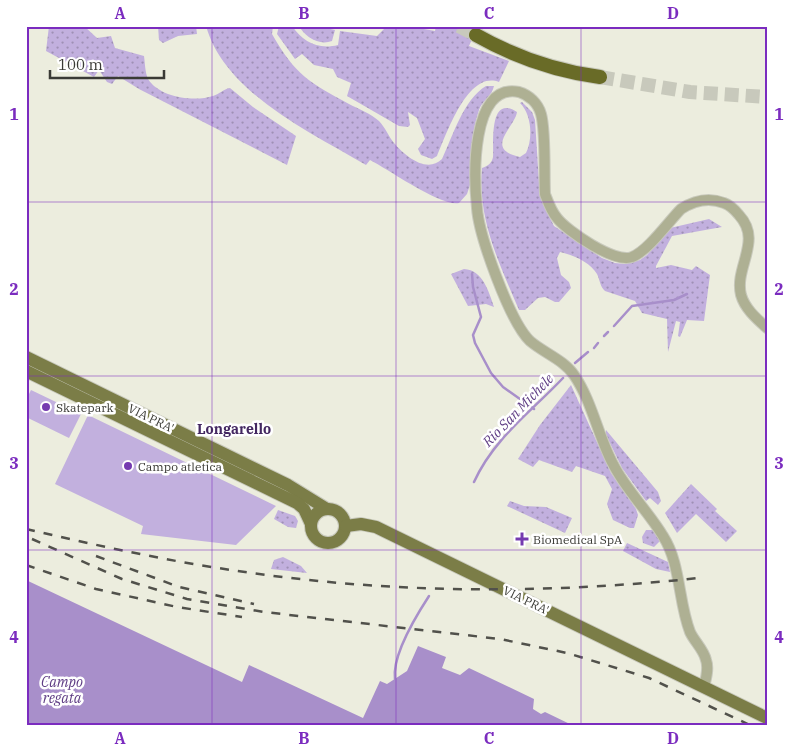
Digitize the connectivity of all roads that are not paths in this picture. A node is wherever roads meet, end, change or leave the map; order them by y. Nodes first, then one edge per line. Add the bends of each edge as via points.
1 (476, 35) tunnel mouth
2 (600, 77) tunnel mouth
3 (767, 328) edge
4 (26, 357) edge
5 (26, 371) edge
6 (327, 509) junction
7 (311, 524) junction
8 (346, 526) junction
9 (704, 687) junction
10 (767, 718) edge

1 - 2 highway via 536,63
3 - 9 street via 742,298 740,283 749,234 732,207 707,200 688,204 640,253 626,259 611,256 563,226 548,204 542,115 534,101 514,92 500,95 488,105 477,151 475,184 477,211 486,248 518,324 530,340 565,365 575,377 618,474 664,536 671,552 690,632 706,660
4 - 6 main road, VIA PRA' via 288,485
5 - 7 main road, VIA PRA' via 297,503
6 - 7 main road via 317,514
6 - 8 main road via 342,516
7 - 8 main road via 317,540 327,544 342,537
8 - 9 main road, VIA PRA' via 376,527
9 - 10 main road, VIA PRA'

